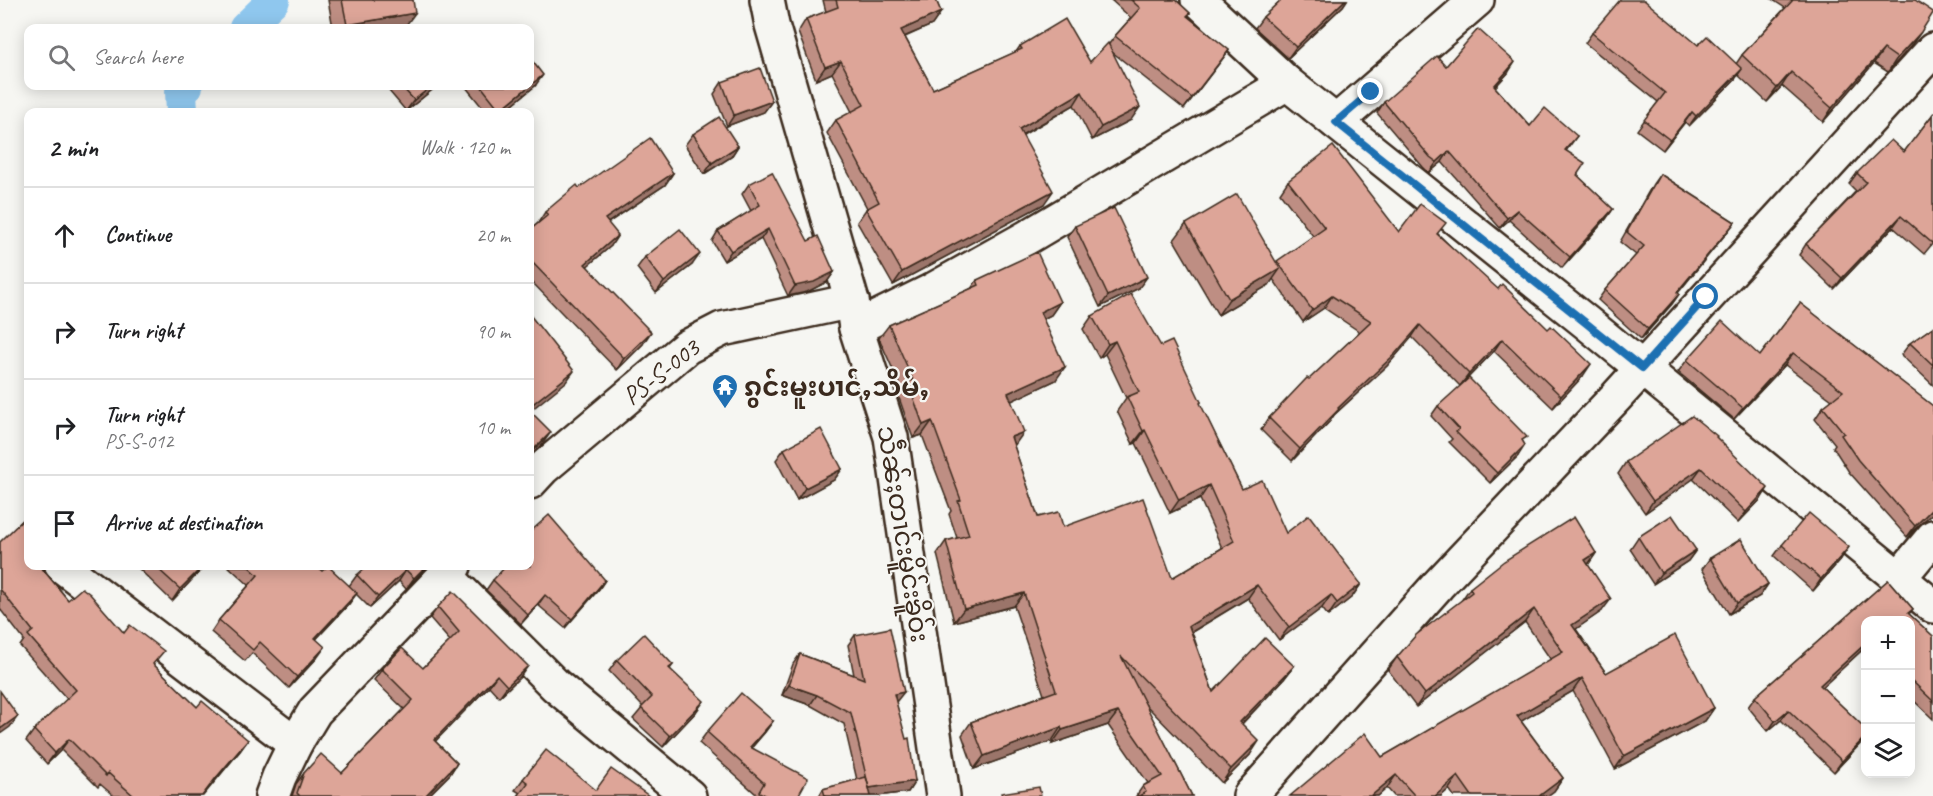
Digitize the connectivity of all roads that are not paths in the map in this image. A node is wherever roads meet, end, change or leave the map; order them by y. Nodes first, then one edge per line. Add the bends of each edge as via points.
1 (767, 0) edge
2 (1198, 0) edge
3 (1477, 0) edge
4 (1933, 50) edge
5 (1287, 83) junction
6 (1336, 122) junction
7 (854, 314) junction
8 (1642, 368) junction
9 (534, 478) edge
10 (1933, 537) edge
11 (67, 570) edge
12 (449, 570) edge
13 (1899, 578) junction
14 (1933, 606) edge
15 (295, 744) junction
16 (272, 796) edge
17 (689, 796) edge
18 (943, 796) edge
19 (1251, 796) edge

1 - 7 street, သဵၼ်ႈတၢင်းမိူင်းၶိူဝ်း
2 - 5 street
3 - 6 street
4 - 8 street
5 - 6 street
5 - 7 street, PS-S-003 via 931,291
6 - 8 street
7 - 9 street, PS-S-003 via 722,329 687,347
7 - 18 street, သဵၼ်ႈတၢင်းမိူင်းၶိူဝ်း via 891,437
8 - 13 street
8 - 19 street via 1438,585
10 - 13 street
11 - 15 street
12 - 15 street via 315,711
12 - 17 street via 556,686
13 - 14 street
15 - 16 street

